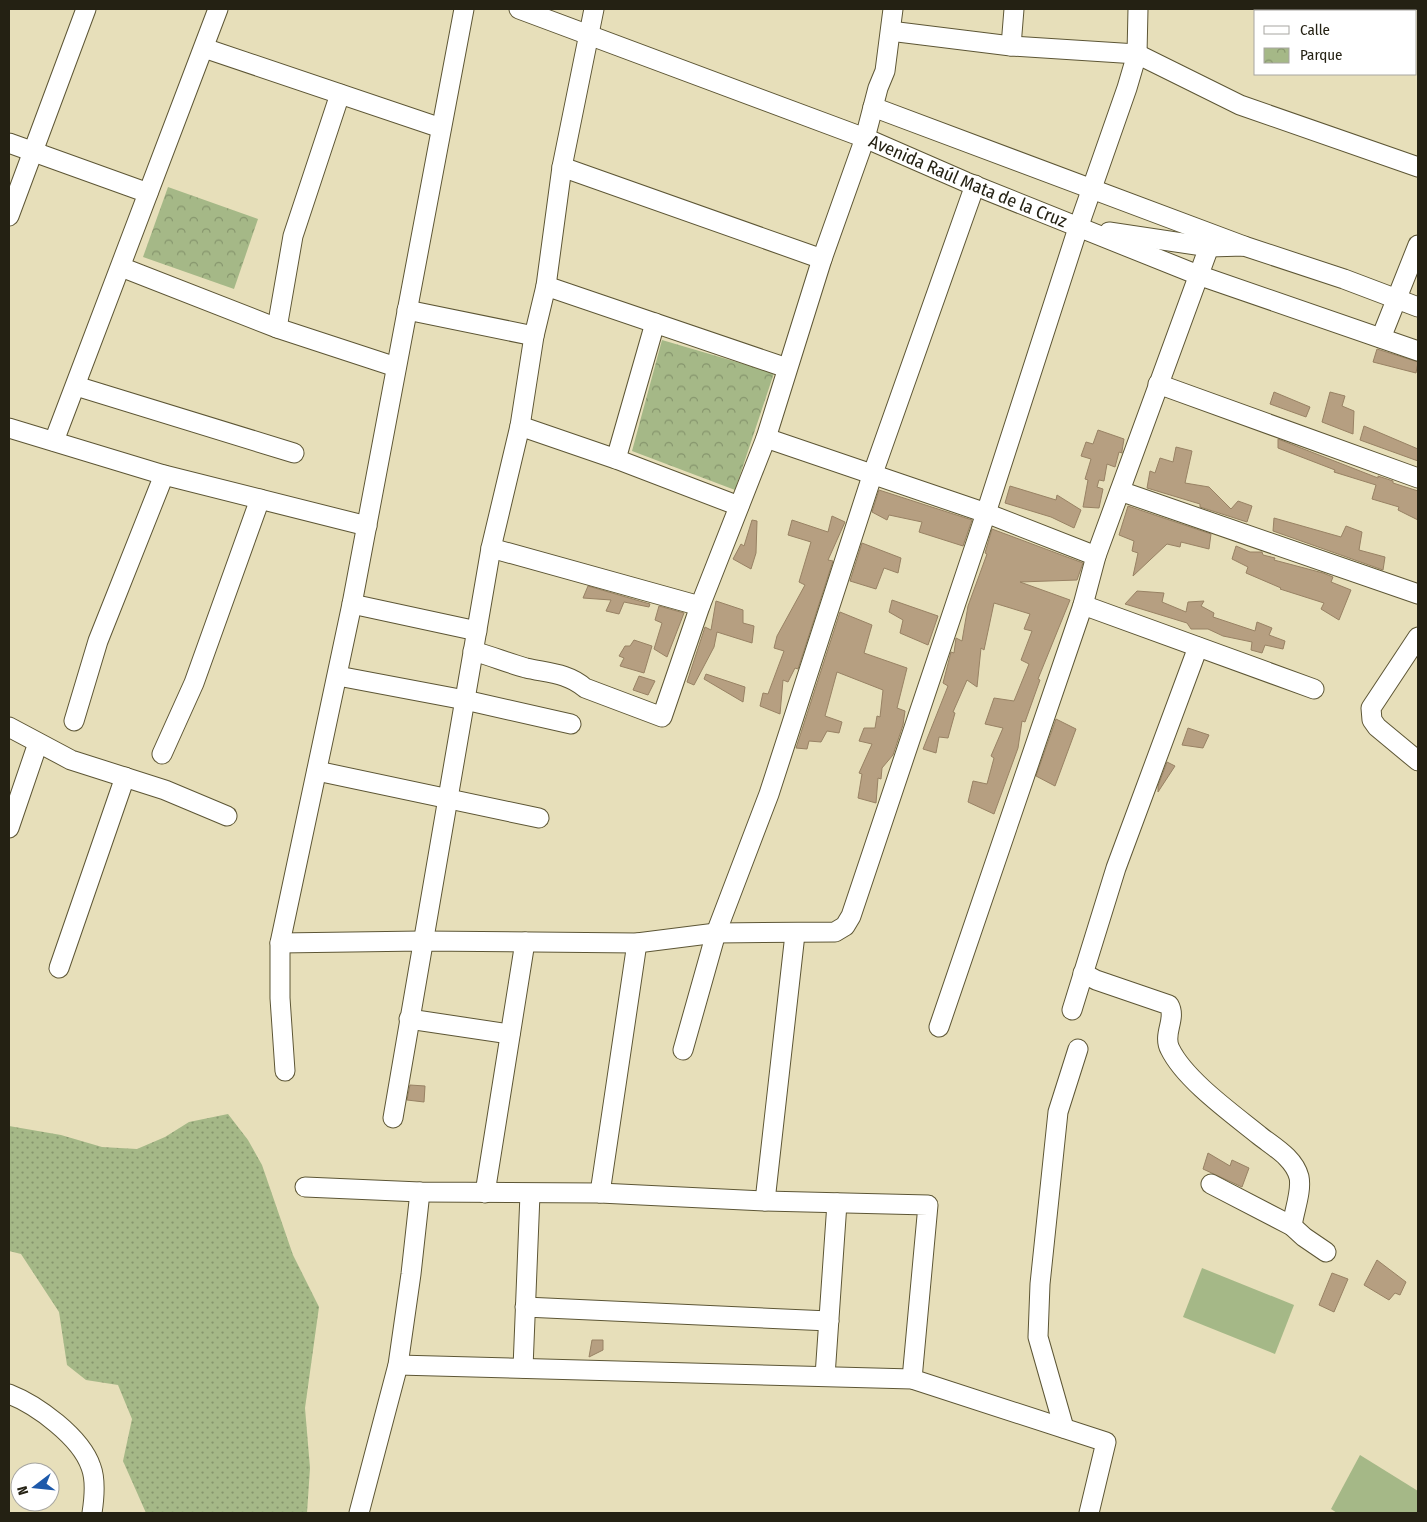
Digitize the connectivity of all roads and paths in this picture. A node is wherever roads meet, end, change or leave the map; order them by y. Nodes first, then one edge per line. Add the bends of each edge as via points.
1 (86, 9) edge
2 (218, 9) edge
3 (464, 9) edge
4 (519, 9) edge
5 (594, 9) edge
6 (892, 9) edge
7 (901, 9) edge
8 (1014, 9) edge
9 (1138, 9) edge
10 (898, 32) junction
11 (588, 34) junction
12 (1011, 46) junction
13 (204, 48) junction
14 (1137, 54) junction
15 (884, 71) junction
16 (340, 94) junction
17 (873, 107) junction
18 (441, 128) junction
19 (865, 138) junction
20 (9, 143) edge
21 (32, 152) junction
22 (562, 167) junction
23 (1418, 167) edge
24 (975, 186) junction
25 (1092, 189) junction
26 (148, 193) junction
27 (9, 216) edge
28 (1078, 228) junction
29 (1418, 245) edge
30 (1244, 246) junction
31 (1209, 247) junction
32 (822, 259) junction
33 (121, 267) junction
34 (1198, 275) junction
35 (546, 286) junction
36 (1396, 300) junction
37 (1418, 307) edge
38 (407, 310) junction
39 (655, 323) junction
40 (277, 328) junction
41 (534, 336) junction
42 (1381, 338) junction
43 (1418, 351) edge
44 (396, 368) junction
45 (787, 368) junction
46 (1158, 384) junction
47 (76, 386) junction
48 (520, 426) junction
49 (9, 428) edge
50 (766, 438) junction
51 (54, 441) junction
52 (294, 453) dead end
53 (616, 459) junction
54 (164, 475) junction
55 (872, 476) junction
56 (1418, 478) edge
57 (1120, 491) junction
58 (260, 499) junction
59 (739, 506) junction
60 (986, 513) junction
61 (367, 526) junction
62 (491, 548) junction
63 (1096, 556) junction
64 (1418, 594) edge
65 (352, 604) junction
66 (1082, 605) junction
67 (700, 606) junction
68 (477, 632) junction
69 (1418, 637) edge
70 (1198, 647) junction
71 (473, 651) junction
72 (338, 676) junction
73 (1314, 689) dead end
74 (465, 700) junction
75 (74, 721) dead end
76 (571, 724) dead end
77 (9, 727) edge
78 (38, 743) junction
79 (162, 754) dead end
80 (1418, 761) edge
81 (317, 772) junction
82 (125, 777) junction
83 (447, 799) junction
84 (227, 816) dead end
85 (539, 818) dead end
86 (9, 828) edge
87 (716, 933) junction
88 (795, 934) junction
89 (422, 941) junction
90 (525, 942) junction
91 (280, 943) junction
92 (637, 943) junction
93 (59, 968) dead end
94 (1083, 973) junction
95 (1072, 1010) dead end
96 (409, 1019) junction
97 (939, 1027) dead end
98 (510, 1034) junction
99 (1078, 1049) dead end
100 (683, 1050) dead end
101 (284, 1071) dead end
102 (393, 1118) dead end
103 (1211, 1184) dead end
104 (305, 1187) dead end
105 (420, 1192) junction
106 (485, 1193) junction
107 (600, 1193) junction
108 (530, 1194) junction
109 (765, 1201) junction
110 (837, 1202) junction
111 (1292, 1226) junction
112 (1326, 1252) dead end
113 (525, 1307) junction
114 (829, 1321) junction
115 (398, 1365) junction
116 (523, 1368) junction
117 (825, 1376) junction
118 (912, 1379) junction
119 (9, 1394) edge
120 (1064, 1428) junction
121 (92, 1513) edge
122 (359, 1513) edge
123 (1089, 1513) edge

1 - 21 street
2 - 13 street
3 - 18 street
4 - 11 street, Avenida Raúl Mata de la Cruz
5 - 11 street
6 - 15 street
7 - 10 street
8 - 12 street
9 - 14 street
10 - 12 street
10 - 15 street via 894,54
11 - 19 street, Avenida Raúl Mata de la Cruz
11 - 22 street
12 - 14 street
13 - 16 street
13 - 26 street
14 - 23 street via 1240,106
14 - 25 street
15 - 17 street
16 - 18 street
16 - 40 street via 293,236
17 - 19 street
17 - 25 street
18 - 38 street
19 - 24 street, Avenida Raúl Mata de la Cruz
19 - 32 street
20 - 21 street
21 - 26 street
21 - 27 street
22 - 32 street
22 - 35 street
24 - 28 street, Avenida Raúl Mata de la Cruz
24 - 55 street
25 - 28 street
25 - 30 street
26 - 33 street
28 - 31 street
28 - 34 street, Avenida Raúl Mata de la Cruz
28 - 60 street
29 - 36 street
30 - 31 street
30 - 36 street
31 - 34 street
32 - 45 street
33 - 40 street
33 - 47 street
34 - 42 street, Avenida Raúl Mata de la Cruz
34 - 46 street
35 - 39 street
35 - 41 street
36 - 37 street
36 - 42 street
38 - 41 street
38 - 44 street
39 - 45 street
39 - 53 street
40 - 44 street
41 - 48 street
42 - 43 street, Avenida Raúl Mata de la Cruz
44 - 61 street
45 - 50 street
46 - 56 street
46 - 57 street
47 - 51 street
47 - 52 street
48 - 53 street
48 - 62 street
49 - 51 street
50 - 55 street
50 - 59 street
51 - 54 street
53 - 59 street
54 - 58 street
54 - 75 street via 98,641
55 - 60 street
55 - 87 street via 769,794
57 - 63 street
57 - 64 street
58 - 61 street
58 - 79 street via 194,683
59 - 67 street
60 - 63 street
60 - 88 street via 851,916 845,926 835,932
61 - 65 street
62 - 67 street
62 - 68 street
63 - 66 street
65 - 68 street
65 - 72 street
66 - 70 street
66 - 97 street
67 - 71 street via 662,717 585,688 565,676 526,668
68 - 71 street
69 - 80 street via 1371,708 1372,720 1377,727
70 - 73 street
70 - 94 street via 1116,868
71 - 74 street
72 - 74 street
72 - 81 street
74 - 76 street
74 - 83 street
77 - 78 street
78 - 82 street via 71,760
78 - 86 street
81 - 83 street
81 - 91 street
82 - 84 street
82 - 93 street
83 - 85 street
83 - 89 street
87 - 88 street
87 - 92 street
87 - 100 street
88 - 109 street
89 - 90 street
89 - 91 street
89 - 96 street
90 - 92 street
90 - 98 street
91 - 101 street
92 - 107 street
94 - 95 street
94 - 111 street via 1169,1005 1172,1013 1167,1041 1184,1069 1203,1091 1294,1165 1299,1188
96 - 98 street
96 - 102 street
98 - 106 street
99 - 120 street via 1058,1112 1040,1284 1038,1337
103 - 111 street
104 - 105 street
105 - 106 street
105 - 115 street
106 - 108 street
107 - 108 street
107 - 109 street
108 - 113 street
109 - 110 street
110 - 114 street
110 - 118 street via 928,1205
111 - 112 street
113 - 114 street
113 - 116 street
114 - 117 street
115 - 116 street
115 - 122 street
116 - 117 street
117 - 118 street
118 - 120 street
119 - 121 street via 48,1418 81,1446 92,1468
120 - 123 street via 1106,1442

